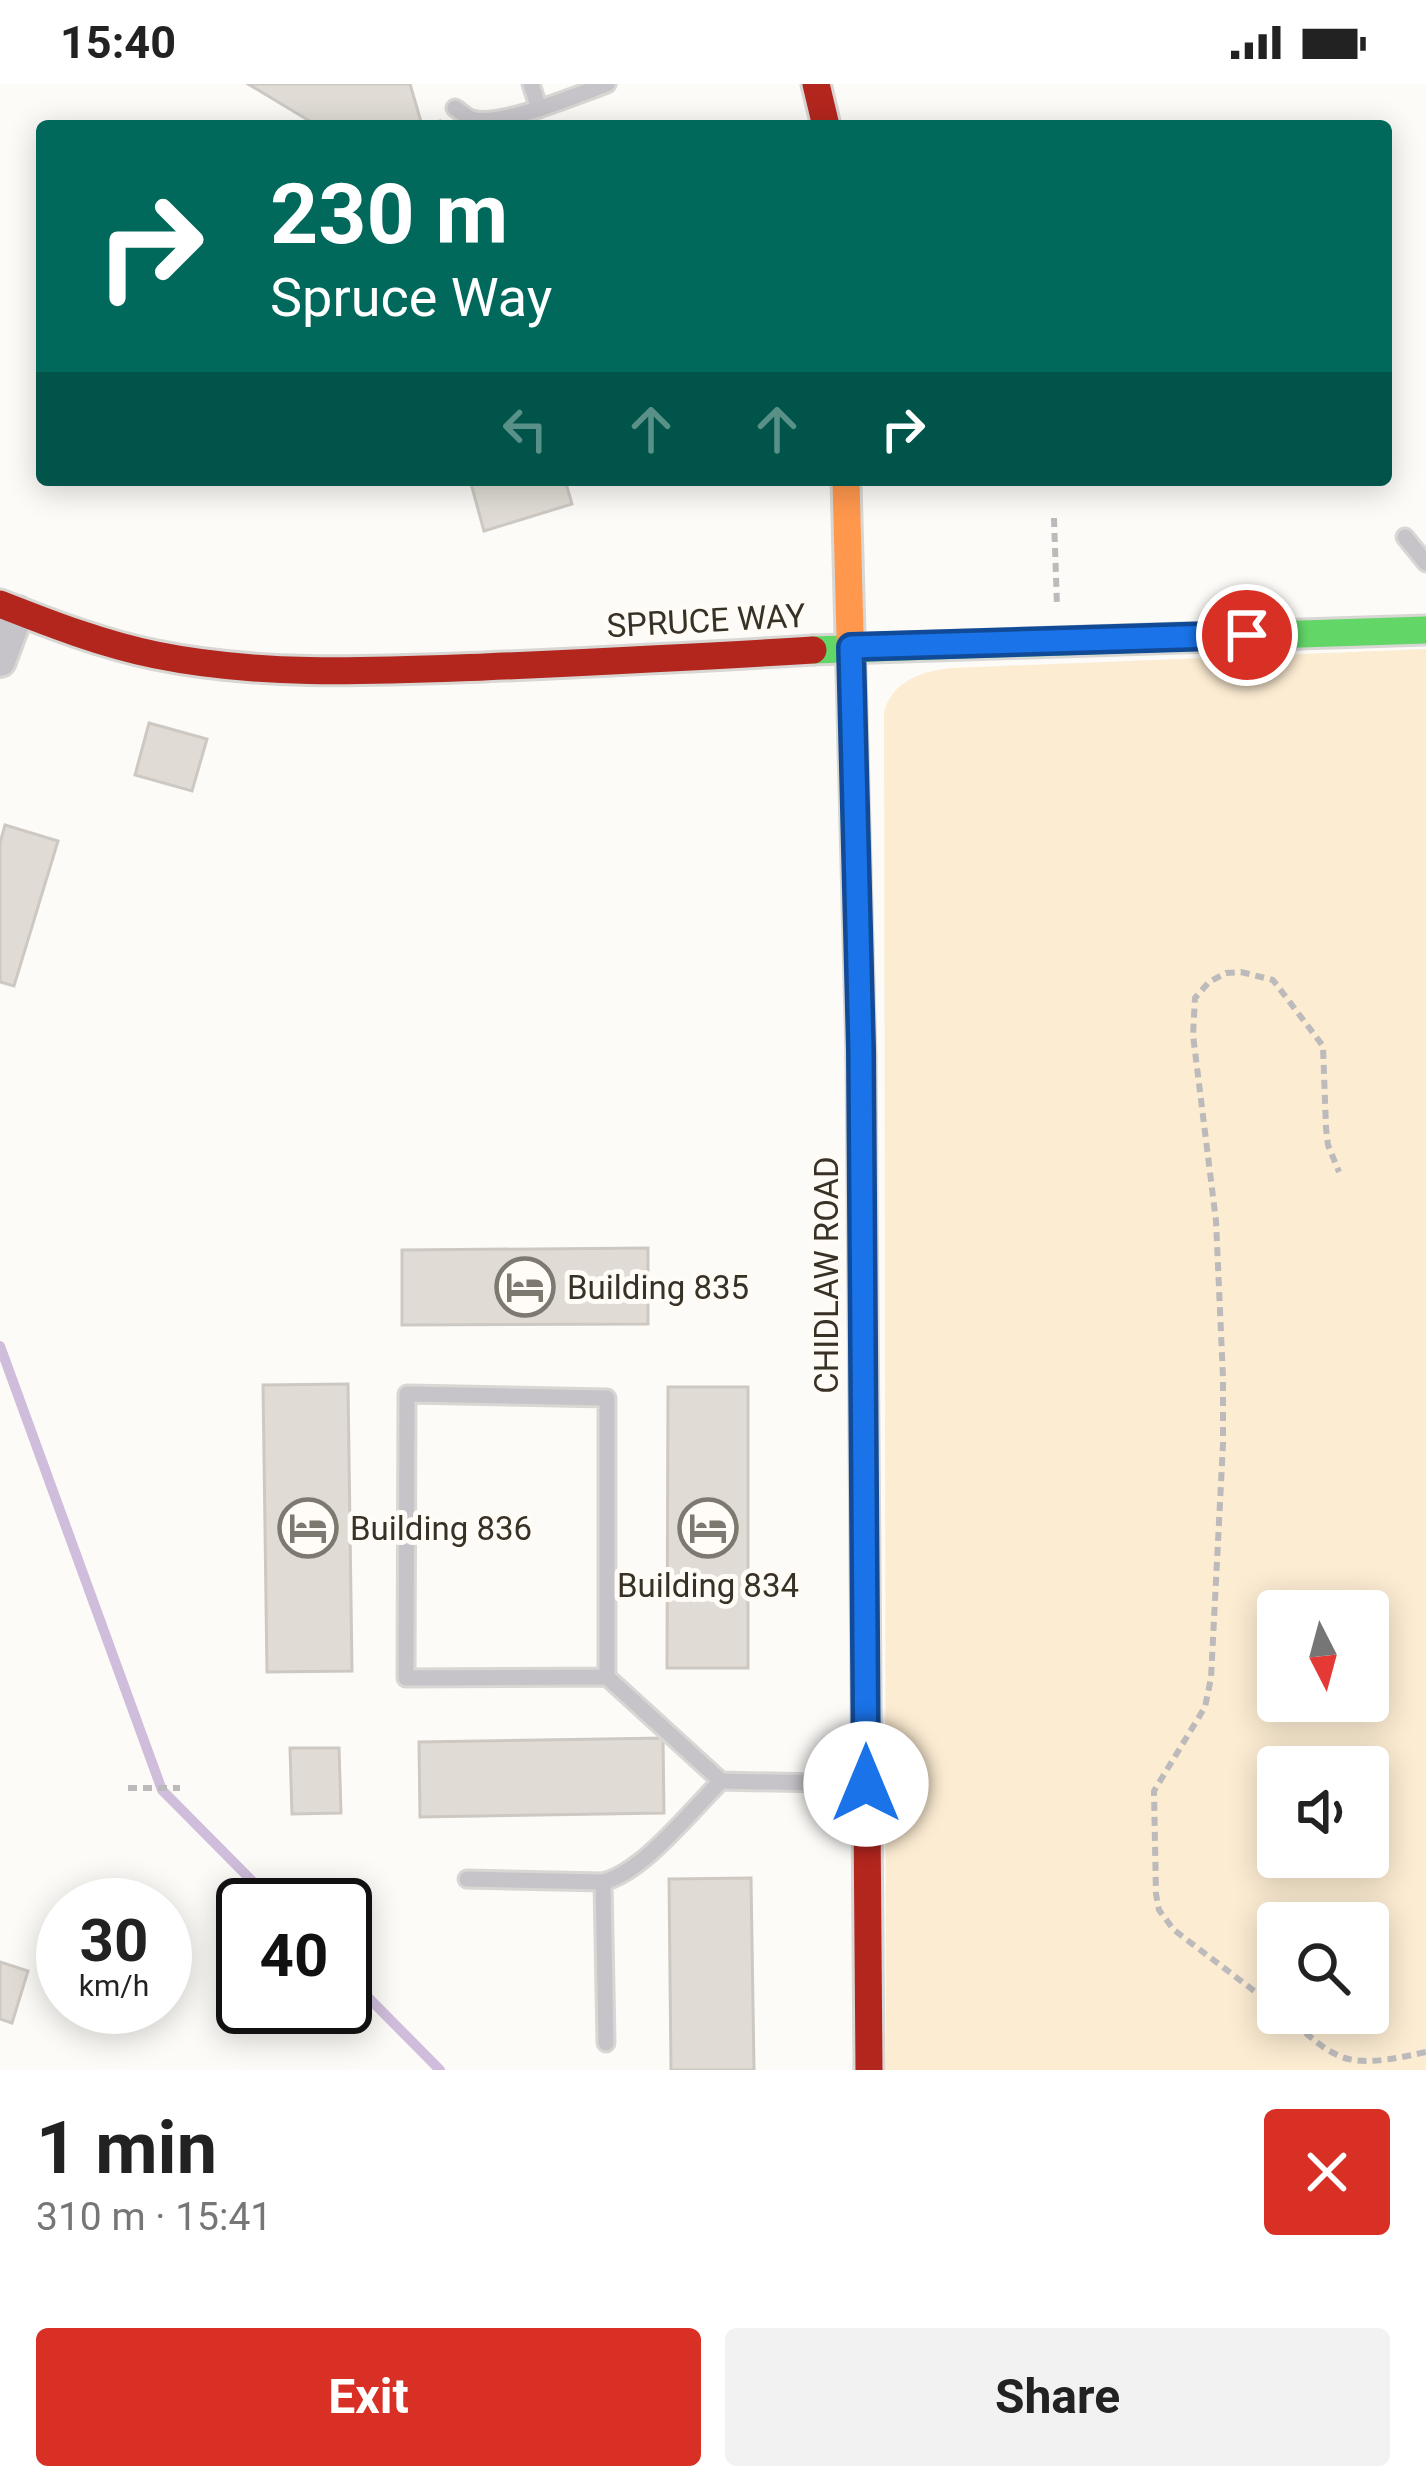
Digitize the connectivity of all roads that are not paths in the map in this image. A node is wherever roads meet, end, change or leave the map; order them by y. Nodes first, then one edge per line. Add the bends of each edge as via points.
1 (531, 84) edge
2 (608, 84) edge
3 (816, 84) edge
4 (455, 108) dead end
5 (539, 109) junction
6 (825, 120) edge
7 (846, 486) edge
8 (1405, 537) dead end
9 (1426, 563) edge
10 (9, 608) edge
11 (1426, 630) edge
12 (851, 647) junction
13 (0, 661) edge
14 (607, 1677) junction
15 (721, 1781) junction
16 (866, 1784) junction
17 (466, 1879) dead end
18 (603, 1882) junction
19 (606, 2043) dead end
20 (869, 2070) edge

1 - 5 lane
2 - 5 lane
3 - 6 street
4 - 5 lane via 473,120
7 - 12 street, CHIDLAW ROAD
8 - 9 lane
10 - 12 street, SPRUCE WAY via 154,655 284,670
10 - 13 street
11 - 12 street, SPRUCE WAY
12 - 16 street, CHIDLAW ROAD
14 - 14 lane via 406,1678 407,1394 607,1398
14 - 15 lane
15 - 16 lane
15 - 18 lane via 638,1864
16 - 20 street, CHIDLAW ROAD
17 - 18 lane
18 - 19 lane

